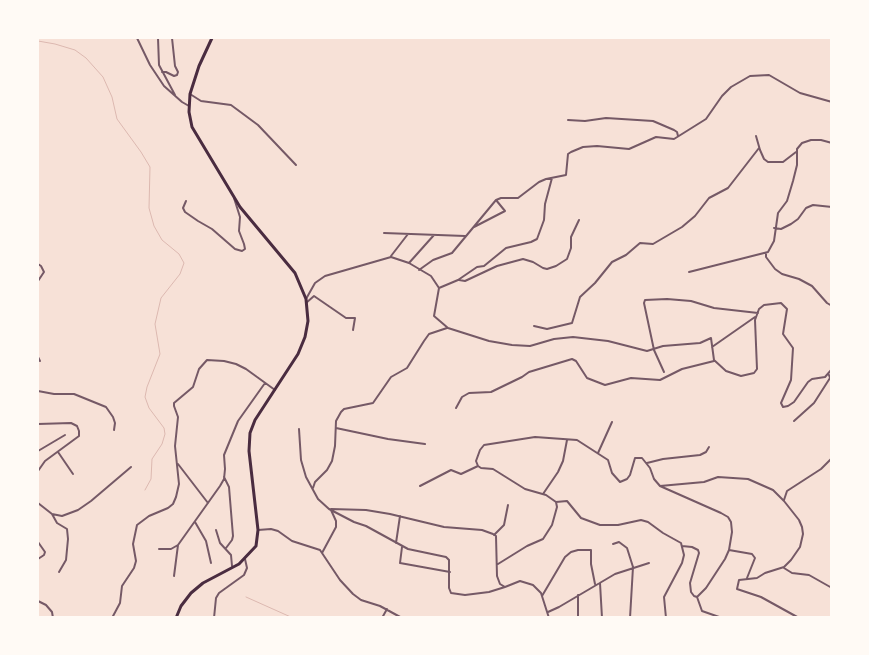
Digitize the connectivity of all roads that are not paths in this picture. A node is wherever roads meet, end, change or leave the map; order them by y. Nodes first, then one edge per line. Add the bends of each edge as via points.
1 (137, 38) edge
2 (158, 38) edge
3 (172, 38) edge
4 (212, 38) edge
5 (162, 72) junction
6 (190, 94) junction
7 (176, 97) junction
8 (832, 102) edge
9 (189, 106) junction
10 (568, 120) dead end
11 (678, 136) junction
12 (756, 136) dead end
13 (832, 143) edge
14 (759, 148) junction
15 (796, 152) junction
16 (296, 165) dead end
17 (552, 178) junction
18 (233, 195) junction
19 (496, 200) junction
20 (186, 201) dead end
21 (832, 207) edge
22 (578, 220) dead end
23 (473, 228) junction
24 (774, 228) junction
25 (384, 234) dead end
26 (408, 234) junction
27 (434, 235) junction
28 (465, 236) junction
29 (766, 253) junction
30 (391, 256) junction
31 (409, 263) junction
32 (38, 264) edge
33 (419, 270) junction
34 (689, 272) dead end
35 (458, 280) junction
36 (38, 281) edge
37 (438, 288) junction
38 (306, 301) junction
39 (832, 306) edge
40 (758, 313) junction
41 (756, 317) junction
42 (534, 326) dead end
43 (448, 328) junction
44 (353, 330) dead end
45 (712, 347) junction
46 (654, 350) junction
47 (38, 357) edge
48 (40, 361) dead end
49 (714, 361) junction
50 (832, 369) edge
51 (664, 372) dead end
52 (829, 373) junction
53 (265, 383) junction
54 (275, 390) junction
55 (38, 391) edge
56 (456, 408) dead end
57 (794, 421) dead end
58 (612, 422) dead end
59 (38, 424) edge
60 (336, 428) junction
61 (299, 429) dead end
62 (114, 430) dead end
63 (65, 435) dead end
64 (568, 439) junction
65 (425, 444) dead end
66 (709, 447) dead end
67 (38, 450) edge
68 (58, 452) junction
69 (598, 453) junction
70 (832, 458) edge
71 (176, 462) junction
72 (647, 463) junction
73 (478, 466) junction
74 (131, 467) dead end
75 (38, 470) edge
76 (73, 474) dead end
77 (224, 477) junction
78 (420, 486) dead end
79 (660, 486) junction
80 (313, 490) junction
81 (543, 494) junction
82 (784, 501) junction
83 (556, 502) junction
84 (38, 503) edge
85 (208, 504) junction
86 (508, 505) dead end
87 (329, 509) junction
88 (52, 514) junction
89 (400, 516) junction
90 (195, 522) junction
91 (216, 530) dead end
92 (258, 530) junction
93 (494, 535) junction
94 (38, 542) edge
95 (396, 543) junction
96 (613, 544) dead end
97 (178, 545) junction
98 (682, 546) junction
99 (402, 547) junction
100 (226, 548) junction
101 (158, 549) dead end
102 (729, 550) junction
103 (322, 553) junction
104 (38, 559) edge
105 (245, 560) junction
106 (211, 563) dead end
107 (649, 563) dead end
108 (498, 565) junction
109 (633, 567) junction
110 (784, 567) junction
111 (232, 568) junction
112 (59, 572) dead end
113 (450, 572) junction
114 (174, 576) dead end
115 (747, 578) junction
116 (600, 582) junction
117 (596, 585) junction
118 (505, 587) junction
119 (831, 587) edge
120 (578, 595) junction
121 (542, 596) junction
122 (697, 597) junction
123 (38, 601) edge
124 (387, 609) junction
125 (548, 612) junction
126 (53, 618) edge
127 (112, 618) edge
128 (176, 618) edge
129 (214, 618) edge
130 (382, 618) edge
131 (402, 618) edge
132 (549, 618) edge
133 (578, 618) edge
134 (602, 618) edge
135 (630, 618) edge
136 (666, 618) edge
137 (722, 618) edge
138 (799, 618) edge

1 - 7 street via 150,66
2 - 5 street
3 - 5 street via 178,72 174,76
4 - 6 main road
5 - 7 street
6 - 9 main road
6 - 16 street via 201,101 231,105 258,125
7 - 9 street
8 - 11 street via 800,93 769,75 757,74 731,87 706,119
9 - 18 main road via 192,127
10 - 11 street via 653,121 674,130
11 - 17 street via 674,139 656,137 629,149 598,146 575,150 568,154 566,176
12 - 14 street
13 - 15 street via 811,140 802,143
14 - 15 street via 764,159 774,163 783,162
14 - 42 street via 728,188 709,198 682,227 653,244 640,243 612,262 580,297 572,324 547,329
15 - 24 street via 793,181
17 - 19 street via 539,182 518,198
17 - 35 street via 537,239 506,248 492,261
18 - 20 street via 240,217 239,231 245,249 242,251 185,212
18 - 38 main road via 295,273
19 - 23 street
19 - 23 street via 505,211
21 - 24 street via 814,205 806,208 791,224 781,229
22 - 35 street via 567,259 556,266 547,269 523,259 497,266 465,281
23 - 28 street
24 - 29 street via 774,241
25 - 26 street
26 - 27 street
26 - 30 street
27 - 28 street
27 - 31 street
28 - 33 street via 452,253 432,260
29 - 34 street
29 - 39 street via 775,269 812,286
30 - 31 street
30 - 38 street via 325,276 315,283
31 - 33 street
32 - 36 street via 44,269
33 - 37 street via 426,271
35 - 37 street
37 - 43 street via 434,316
38 - 44 street via 314,296 346,318 356,318
38 - 54 main road via 308,321 305,337
40 - 41 street
40 - 46 street via 714,308 691,301 645,300
40 - 52 street via 764,305 771,304 780,303 786,309 783,334 793,353 791,380 781,403 783,406 794,402 812,379
41 - 45 street
41 - 49 street via 758,366 754,373 747,376 734,374
43 - 46 street via 489,342 512,345 530,346 573,337 608,340
43 - 60 street via 430,334 408,368 391,377 373,403 344,409 338,416
45 - 46 street via 711,338 700,344 664,346
45 - 49 street
46 - 51 street
47 - 48 street
49 - 56 street via 682,369 660,380 631,378 605,385 587,378 572,359 529,372 492,392 469,393 462,397
50 - 52 street
52 - 57 street via 830,378 814,403
53 - 54 street
53 - 71 street via 246,369 224,361 207,360 193,387 174,403 178,417
53 - 77 street via 234,429 224,455
54 - 92 main road via 250,433 249,452
55 - 62 street via 74,394 106,407 113,417
58 - 69 street
59 - 68 street via 71,423 80,431
60 - 65 street
60 - 80 street via 332,461 315,482
61 - 80 street via 301,460
63 - 67 street
64 - 69 street via 577,440
64 - 73 street via 535,437 487,444 480,450 476,461
64 - 81 street via 558,472
66 - 72 street via 700,455
68 - 75 street
68 - 76 street
69 - 72 street via 608,460 612,473 620,482 630,475 635,458 642,458
70 - 82 street via 815,474 787,491
71 - 85 street
71 - 127 street via 179,484 176,497 168,508 137,525 133,544 136,561 122,586 122,598
72 - 79 street
73 - 78 street via 461,474 450,470
73 - 81 street via 493,469 529,491
74 - 88 street via 78,510 62,516
77 - 85 street
77 - 100 street via 229,487 233,536
79 - 82 street via 704,482 718,477 748,478 773,490
79 - 102 street via 728,517 732,532
80 - 87 street
81 - 83 street
82 - 110 street via 799,520 803,534 800,547
83 - 98 street via 567,501 580,518 600,525 648,522
83 - 108 street via 552,525 543,539
84 - 88 street
85 - 90 street
86 - 93 street via 504,525
87 - 89 street via 366,510
87 - 95 street
87 - 103 street via 336,527
88 - 112 street via 68,534 66,560
89 - 93 street via 444,527 482,530
89 - 95 street
90 - 97 street
90 - 106 street via 206,541
91 - 100 street via 220,544
92 - 103 street via 278,531 292,541 314,546
92 - 105 main road via 256,546
93 - 108 street
94 - 104 street via 45,552
95 - 99 street
96 - 109 street via 619,542 626,548
97 - 101 street via 171,550
97 - 114 street
98 - 122 street via 692,547 699,553 690,583 691,592
98 - 136 street via 682,563 664,597
99 - 113 street via 446,557 450,560
99 - 113 street via 400,563
100 - 111 street
102 - 115 street via 752,554 755,558
102 - 122 street via 719,570
103 - 124 street via 353,594
105 - 111 main road
105 - 129 street via 247,568 244,575 216,598
107 - 109 street
108 - 118 street via 498,582
109 - 116 street
109 - 135 street
110 - 115 street via 752,580
110 - 119 street via 810,575
111 - 128 main road via 191,593
113 - 118 street via 449,588 454,594 473,594
115 - 138 street via 739,580 737,588
116 - 117 street
116 - 134 street
117 - 120 street
117 - 121 street via 591,550 578,550 565,557
118 - 121 street via 526,582
120 - 125 street
120 - 133 street
121 - 125 street
122 - 137 street via 702,611
123 - 126 street via 52,612
124 - 130 street
124 - 131 street
125 - 132 street

